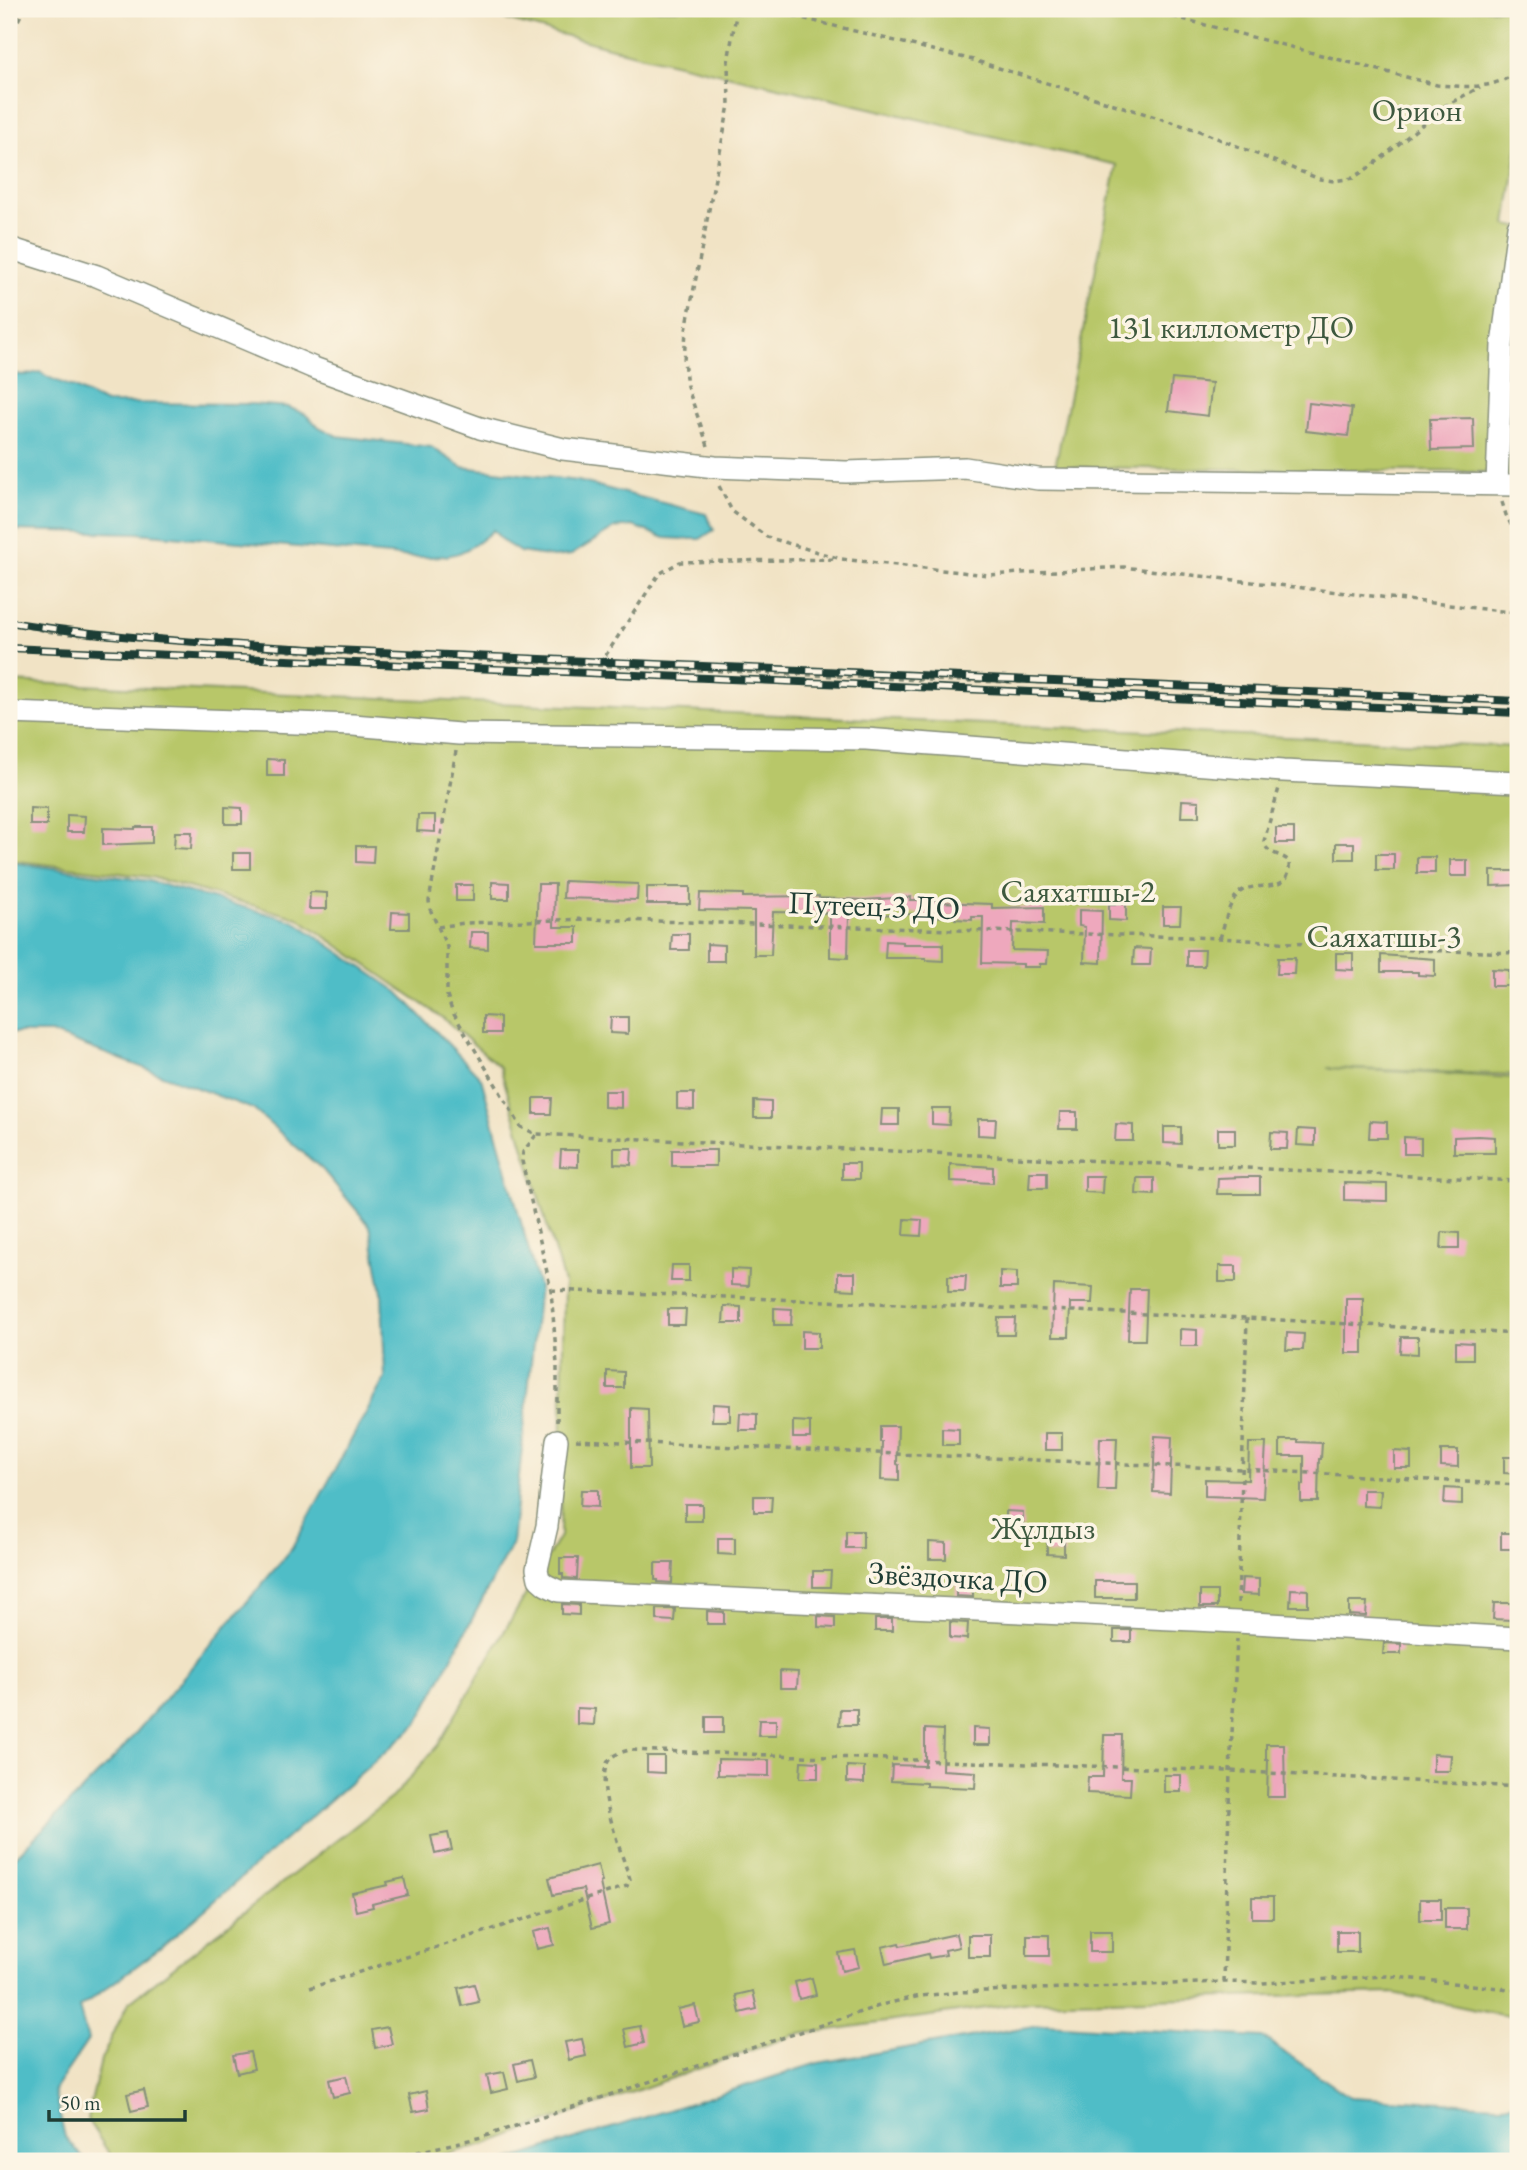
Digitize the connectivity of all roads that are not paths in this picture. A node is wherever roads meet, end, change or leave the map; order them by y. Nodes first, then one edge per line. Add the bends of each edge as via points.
1 (1518, 227) edge
2 (9, 248) edge
3 (1508, 485) edge
4 (9, 713) edge
5 (1518, 782) edge
6 (557, 1440) road end
7 (1518, 1638) edge

1 - 3 street via 1502,345
2 - 3 street via 97,276 314,368 480,428 563,449 716,467 846,472 965,468 1038,480
4 - 5 street via 353,725 459,734 866,739 1283,771
6 - 7 street, Звёздочка ДО via 537,1569 539,1579 559,1591

